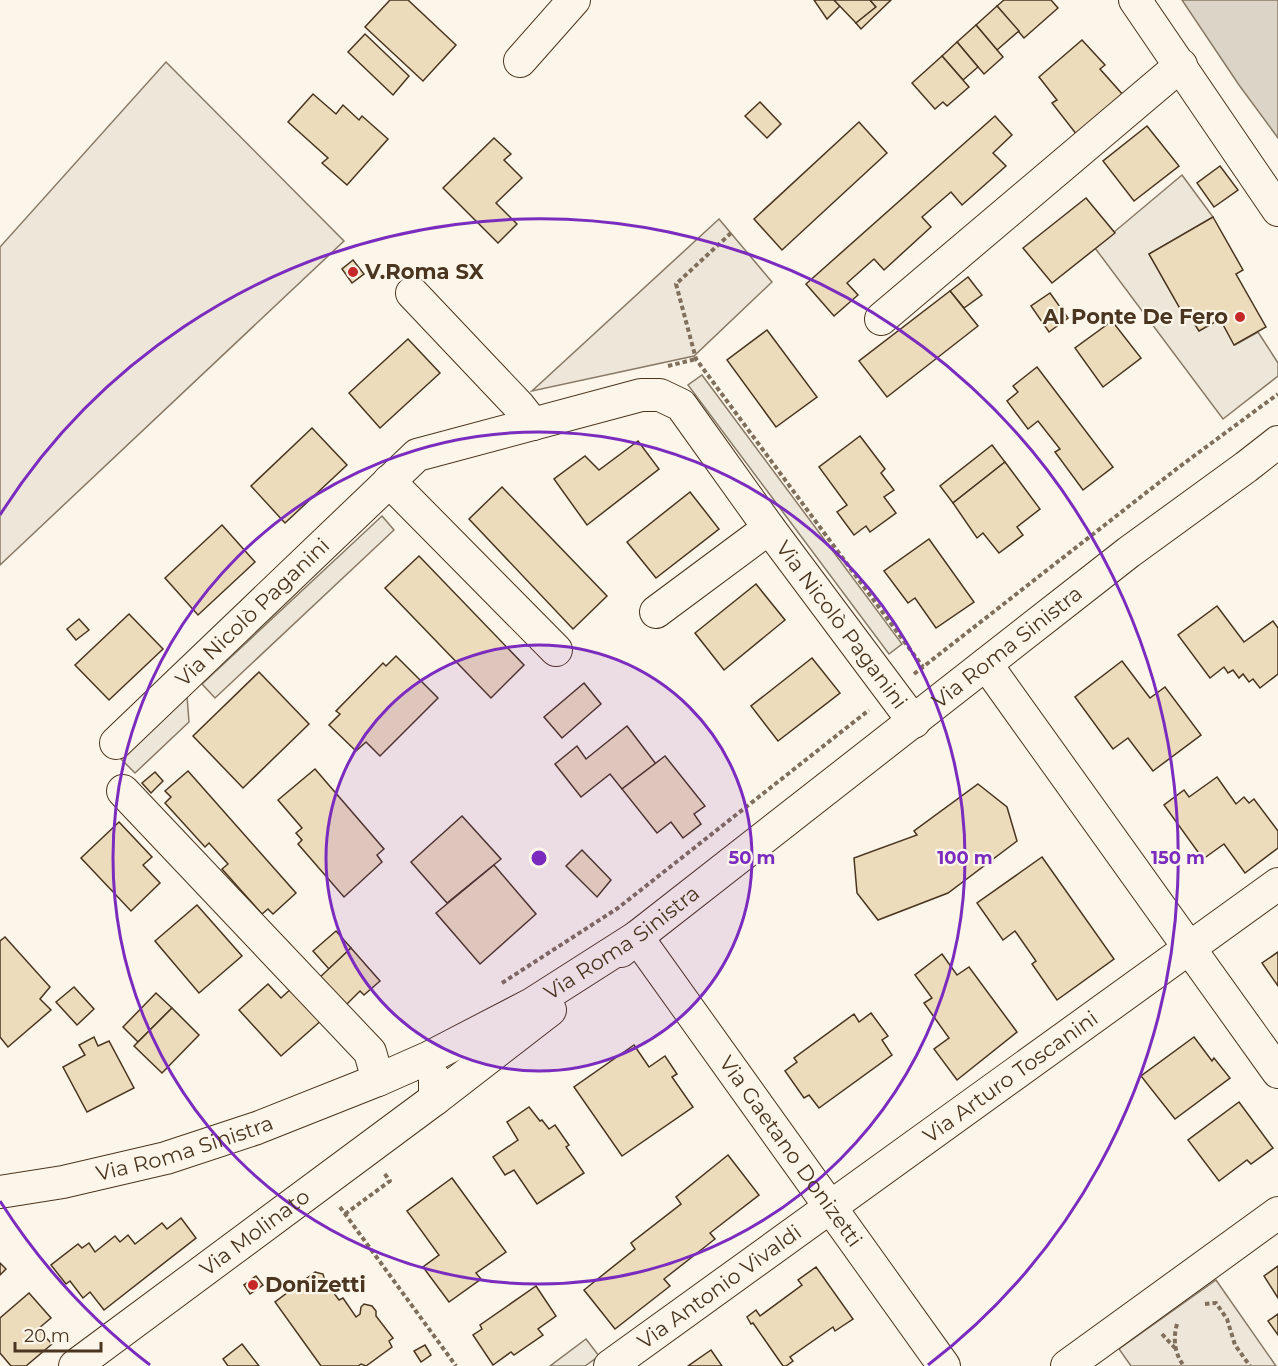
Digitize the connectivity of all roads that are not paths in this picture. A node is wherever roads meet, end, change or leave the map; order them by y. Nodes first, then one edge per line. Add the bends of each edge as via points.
1 (574, 0) edge
2 (1135, 0) edge
3 (520, 61) dead end
4 (1181, 66) junction
5 (1278, 210) edge
6 (412, 293) dead end
7 (880, 319) dead end
8 (533, 424) junction
9 (1278, 442) edge
10 (1278, 459) edge
11 (1246, 467) junction
12 (389, 481) junction
13 (768, 528) junction
14 (656, 612) dead end
15 (556, 650) dead end
16 (986, 664) junction
17 (914, 722) junction
18 (116, 742) dead end
19 (123, 791) dead end
20 (1278, 884) edge
21 (638, 937) junction
22 (1190, 948) junction
23 (428, 1058) junction
24 (1278, 1072) edge
25 (378, 1080) junction
26 (435, 1099) junction
27 (0, 1192) edge
28 (830, 1207) junction
29 (1278, 1213) edge
30 (75, 1366) edge
31 (610, 1366) edge
32 (944, 1366) edge
33 (1067, 1366) edge

1 - 3 street
2 - 4 street
4 - 5 street
4 - 7 street
6 - 8 street
8 - 12 street, Via Nicolò Paganini via 417,455
8 - 13 street, Via Nicolò Paganini via 641,395 660,395 681,405
9 - 11 street, Via Roma Sinistra
10 - 11 street, Via Roma Sinistra
11 - 16 street, Via Roma Sinistra via 1128,552
12 - 15 street
12 - 18 street, Via Nicolò Paganini
13 - 14 street, Via Nicolò Paganini
13 - 17 street, Via Nicolò Paganini
16 - 17 street, Via Roma Sinistra
16 - 22 street
17 - 21 street, Via Roma Sinistra
19 - 25 street via 370,1052
20 - 22 street, Via Arturo Toscanini
21 - 23 street, Via Roma Sinistra via 532,1004
21 - 26 street, Via Molinato via 519,1036
21 - 28 street, Via Gaetano Donizetti
22 - 24 street
22 - 28 street, Via Arturo Toscanini
23 - 25 street, Via Roma Sinistra
23 - 26 street via 435,1079
25 - 27 street, Via Roma Sinistra via 257,1128 166,1158
26 - 30 street, Via Molinato
28 - 31 street, Via Antonio Vivaldi
28 - 32 street, Via Gaetano Donizetti
29 - 33 street

